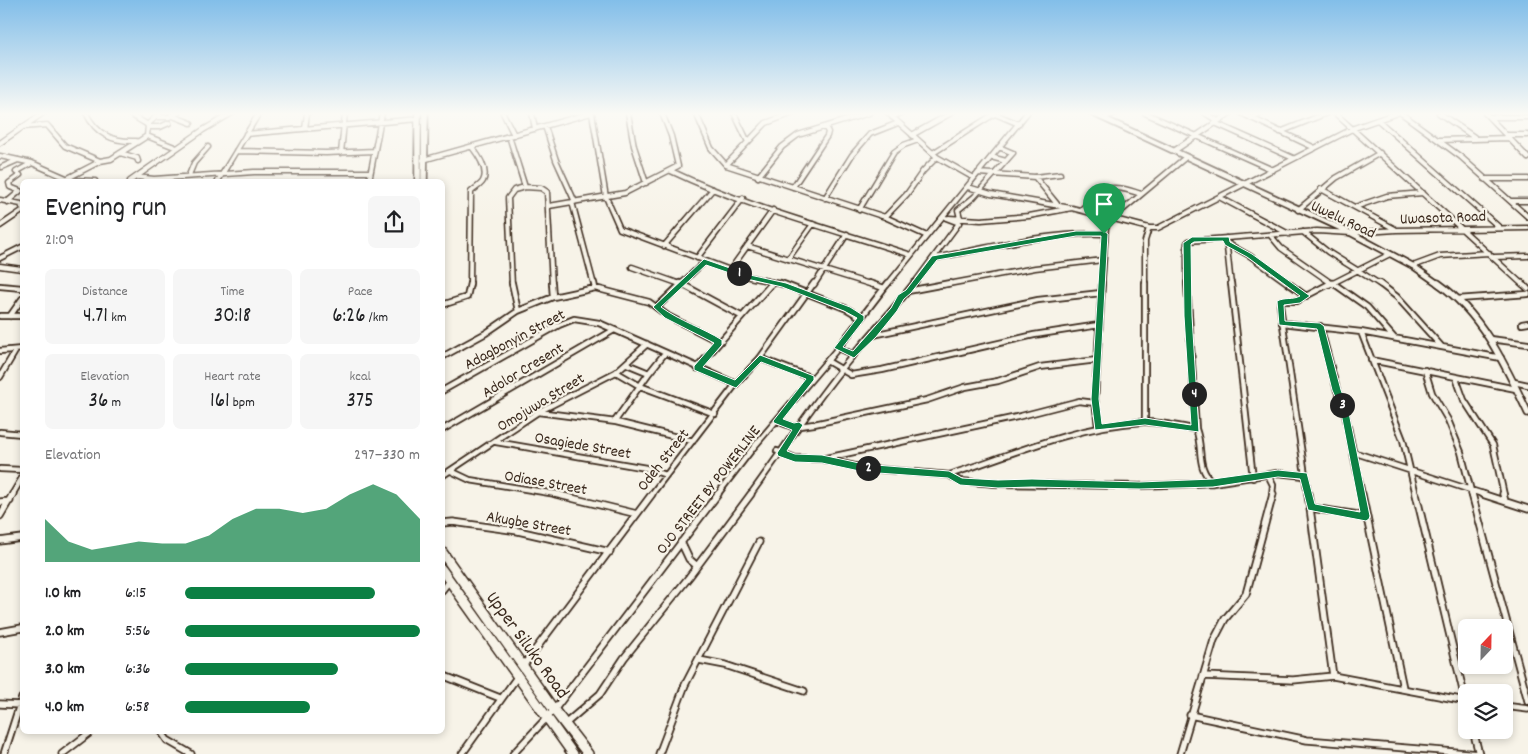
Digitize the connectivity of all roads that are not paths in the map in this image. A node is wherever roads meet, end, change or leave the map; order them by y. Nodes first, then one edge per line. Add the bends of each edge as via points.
1 (70, 148) edge
2 (127, 148) edge
3 (177, 148) edge
4 (207, 148) edge
5 (238, 148) edge
6 (342, 148) edge
7 (420, 148) edge
8 (422, 148) edge
9 (464, 148) edge
10 (473, 148) edge
11 (514, 148) edge
12 (552, 148) edge
13 (597, 148) edge
14 (635, 148) edge
15 (674, 148) edge
16 (710, 148) edge
17 (742, 148) edge
18 (782, 148) edge
19 (819, 148) edge
20 (858, 148) edge
21 (899, 148) edge
22 (927, 148) edge
23 (941, 148) edge
24 (998, 148) edge
25 (1002, 148) edge
26 (1168, 148) edge
27 (1178, 148) edge
28 (1225, 148) edge
29 (1272, 148) edge
30 (1315, 148) edge
31 (1375, 148) edge
32 (1410, 148) edge
33 (1450, 148) edge
34 (1518, 148) edge
35 (236, 151) junction
36 (374, 151) joint
37 (1174, 151) junction
38 (120, 153) junction
39 (341, 153) junction
40 (933, 153) junction
41 (1380, 153) junction
42 (0, 156) edge
43 (937, 157) junction
44 (991, 157) junction
45 (1186, 157) junction
46 (13, 158) junction
47 (1292, 158) junction
48 (1528, 158) edge
49 (22, 160) junction
50 (421, 160) junction
51 (101, 161) junction
52 (138, 161) dead end
53 (1006, 161) junction
54 (32, 162) junction
55 (726, 165) junction
56 (1, 168) edge
57 (1273, 170) junction
58 (671, 171) junction
59 (370, 172) junction
60 (223, 173) junction
61 (978, 173) junction
62 (996, 174) junction
63 (1060, 174) dead end
64 (189, 176) junction
65 (758, 177) junction
66 (974, 178) junction
67 (1035, 178) junction
68 (71, 179) edge
69 (74, 179) edge
70 (135, 179) edge
71 (162, 179) edge
72 (219, 179) edge
73 (369, 179) edge
74 (418, 179) edge
75 (424, 179) edge
76 (1485, 179) junction
77 (1528, 179) edge
78 (646, 182) junction
79 (1246, 185) junction
80 (525, 187) junction
81 (792, 187) junction
82 (968, 187) junction
83 (713, 188) junction
84 (1321, 189) junction
85 (980, 190) junction
86 (1423, 193) junction
87 (1141, 194) junction
88 (606, 197) junction
89 (1219, 197) junction
90 (743, 198) junction
91 (824, 198) junction
92 (0, 200) edge
93 (1528, 201) edge
94 (7, 202) junction
95 (573, 202) junction
96 (1511, 202) junction
97 (1058, 204) junction
98 (20, 205) edge
99 (549, 206) junction
100 (951, 207) junction
101 (1355, 207) junction
102 (1072, 208) junction
103 (773, 210) junction
104 (859, 210) junction
105 (958, 210) junction
106 (1081, 210) junction
107 (1298, 210) junction
108 (20, 216) edge
109 (885, 217) junction
110 (1528, 217) edge
111 (944, 218) junction
112 (960, 218) junction
113 (1113, 218) junction
114 (813, 224) junction
115 (0, 226) edge
116 (1499, 227) junction
117 (1149, 228) junction
118 (1461, 228) junction
119 (1528, 228) edge
120 (1396, 230) junction
121 (1303, 232) junction
122 (1351, 233) junction
123 (847, 234) junction
124 (1104, 234) junction
125 (1290, 234) junction
126 (927, 236) junction
127 (1271, 236) junction
128 (1227, 241) junction
129 (664, 246) junction
130 (747, 246) junction
131 (20, 248) edge
132 (1489, 253) junction
133 (1390, 254) junction
134 (911, 255) junction
135 (1494, 256) junction
136 (1528, 256) edge
137 (0, 258) edge
138 (697, 258) junction
139 (934, 258) junction
140 (788, 259) junction
141 (1104, 260) junction
142 (704, 262) junction
143 (0, 266) edge
144 (1413, 266) junction
145 (632, 267) dead end
146 (20, 268) edge
147 (730, 270) junction
148 (824, 270) junction
149 (1358, 270) junction
150 (772, 283) junction
151 (1334, 283) junction
152 (682, 284) junction
153 (1526, 285) edge
154 (0, 286) edge
155 (20, 288) edge
156 (595, 288) junction
157 (884, 288) junction
158 (1528, 289) edge
159 (908, 291) junction
160 (808, 293) junction
161 (1101, 293) junction
162 (1528, 294) edge
163 (1306, 296) junction
164 (553, 297) junction
165 (1458, 299) junction
166 (20, 302) edge
167 (445, 304) edge
168 (657, 307) junction
169 (518, 311) junction
170 (0, 316) edge
171 (10, 316) junction
172 (20, 316) edge
173 (740, 316) junction
174 (862, 318) junction
175 (1282, 323) junction
176 (1528, 323) edge
177 (1522, 324) dead end
178 (1099, 325) junction
179 (1320, 326) junction
180 (614, 330) junction
181 (1361, 332) junction
182 (873, 335) junction
183 (1394, 338) junction
184 (1490, 339) junction
185 (719, 342) junction
186 (647, 344) junction
187 (1528, 344) edge
188 (1441, 346) junction
189 (838, 348) junction
190 (20, 349) edge
191 (16, 350) junction
192 (0, 351) edge
193 (665, 353) junction
194 (445, 355) edge
195 (854, 355) junction
196 (760, 358) junction
197 (1501, 358) junction
198 (1097, 360) junction
199 (1371, 360) junction
200 (827, 362) junction
201 (627, 364) junction
202 (697, 368) junction
203 (841, 370) junction
204 (1424, 370) junction
205 (616, 372) junction
206 (650, 373) junction
207 (0, 377) edge
208 (812, 378) junction
209 (1456, 378) junction
210 (1514, 382) junction
211 (736, 384) junction
212 (1528, 385) edge
213 (640, 386) junction
214 (445, 389) edge
215 (1516, 389) junction
216 (1095, 403) junction
217 (538, 412) junction
218 (1528, 413) edge
219 (715, 414) junction
220 (615, 421) junction
221 (777, 421) junction
222 (1145, 422) junction
223 (799, 425) junction
224 (445, 428) edge
225 (1098, 428) junction
226 (1196, 429) junction
227 (0, 432) edge
228 (20, 434) edge
229 (495, 442) junction
230 (693, 442) junction
231 (779, 452) junction
232 (1353, 452) junction
233 (822, 459) junction
234 (0, 469) edge
235 (20, 470) edge
236 (451, 471) junction
237 (1410, 471) junction
238 (445, 474) edge
239 (666, 475) junction
240 (949, 475) junction
241 (1268, 475) junction
242 (1304, 476) junction
243 (1252, 478) junction
244 (20, 482) edge
245 (1213, 483) junction
246 (1471, 491) junction
247 (10, 501) junction
248 (1504, 501) junction
249 (0, 502) edge
250 (1311, 508) junction
251 (1528, 509) edge
252 (637, 514) junction
253 (0, 516) edge
254 (1366, 516) junction
255 (445, 522) edge
256 (20, 538) edge
257 (0, 541) edge
258 (681, 542) junction
259 (759, 542) dead end
260 (610, 552) junction
261 (445, 556) edge
262 (697, 566) junction
263 (445, 575) edge
264 (449, 581) junction
265 (445, 586) edge
266 (20, 628) edge
267 (0, 632) edge
268 (699, 660) junction
269 (523, 666) junction
270 (445, 676) edge
271 (518, 676) junction
272 (1203, 676) junction
273 (1333, 676) junction
274 (1462, 684) edge
275 (1403, 688) junction
276 (804, 691) dead end
277 (500, 698) junction
278 (1458, 700) edge
279 (1528, 701) edge
280 (0, 704) edge
281 (20, 705) edge
282 (1513, 707) edge
283 (20, 708) edge
284 (1528, 709) edge
285 (554, 710) junction
286 (1190, 715) junction
287 (547, 717) junction
288 (565, 724) junction
289 (88, 734) edge
290 (163, 734) edge
291 (1475, 739) edge
292 (4, 754) edge
293 (62, 754) edge
294 (191, 754) edge
295 (462, 754) edge
296 (513, 754) edge
297 (573, 754) edge
298 (588, 754) edge
299 (659, 754) edge
300 (1180, 754) edge
301 (1479, 754) edge

1 - 51 street
2 - 38 street
3 - 70 street
4 - 64 street via 194,163
5 - 35 street
6 - 39 street
7 - 50 main road
8 - 50 main road
9 - 50 street
10 - 167 street via 483,165 484,178 471,192 470,290 467,297
11 - 80 street
12 - 95 street
13 - 88 street
14 - 78 street
15 - 58 street via 679,163
16 - 55 street
17 - 55 street
18 - 65 street
19 - 81 street
20 - 91 street
21 - 104 street
22 - 40 street
23 - 40 street
24 - 44 street, OJO STREET BY POWERLINE
25 - 53 street via 1013,152
26 - 37 street, Uwelu Road
27 - 37 street
28 - 57 street
29 - 47 street
30 - 47 street
31 - 41 street
32 - 116 street
33 - 76 street
34 - 48 street
35 - 39 street
35 - 60 street
36 - 39 street
36 - 59 street
37 - 45 street, Uwelu Road
38 - 51 street
38 - 52 street via 138,158
40 - 43 street
41 - 84 street
41 - 86 street
42 - 46 street
43 - 66 street
43 - 109 street
44 - 53 street
44 - 61 street, OJO STREET BY POWERLINE
45 - 79 street, Uwelu Road
45 - 87 street
46 - 49 street
46 - 56 street
47 - 57 street
49 - 54 street
49 - 56 street
50 - 74 main road
50 - 75 main road
51 - 69 street
53 - 62 street
54 - 68 street
54 - 94 street via 16,172 20,175 9,183 10,187 20,191
55 - 65 street
57 - 79 street
58 - 78 street
58 - 83 street
59 - 60 street
59 - 73 street
60 - 64 street
60 - 72 street
61 - 62 street
61 - 66 street, OJO STREET BY POWERLINE
62 - 67 street
62 - 85 street
63 - 67 street
64 - 71 street
65 - 81 street
66 - 82 street, OJO STREET BY POWERLINE
67 - 97 street
76 - 77 street
76 - 96 street
78 - 88 street via 625,193
79 - 89 street
79 - 107 street, Uwelu Road
80 - 99 street via 546,190
80 - 169 street via 514,190 508,198 512,290
81 - 91 street
82 - 85 street
82 - 100 street, OJO STREET BY POWERLINE
83 - 90 street
83 - 129 street
84 - 101 street
84 - 107 street
85 - 97 street
85 - 105 street
86 - 101 street via 1387,196
86 - 118 street
87 - 106 street via 1108,186 1100,189
87 - 113 street
88 - 95 street
88 - 129 street via 620,229
89 - 117 street via 1160,227
89 - 125 street
90 - 103 street
90 - 138 street
91 - 104 street
92 - 94 street
93 - 96 street
94 - 98 street
95 - 99 street
95 - 156 street
96 - 110 street
97 - 102 street
99 - 164 street
100 - 105 street
100 - 111 street, OJO STREET BY POWERLINE
101 - 120 street
102 - 106 street
102 - 112 street via 1029,216 981,220
103 - 114 street
103 - 130 street
104 - 109 street
105 - 112 street
106 - 113 street
107 - 122 street, Uwelu Road
108 - 115 street
109 - 126 street
111 - 112 street
111 - 126 street, OJO STREET BY POWERLINE
111 - 139 street via 959,224
113 - 117 street
113 - 124 street
114 - 123 street
114 - 140 street
116 - 118 street, Uwasota Road
116 - 119 street, Uwasota Road
117 - 222 street via 1145,241
118 - 120 street, Uwasota Road
118 - 132 street
120 - 122 street, Uwasota Road
121 - 122 street, Uwasota Road
121 - 125 street, Uwasota Road
121 - 149 street
122 - 133 street, Uwelu Road
123 - 134 street
123 - 148 street, Odeh Street
124 - 139 street via 1052,236
124 - 141 street
125 - 127 street, Uwasota Road
126 - 134 street, OJO STREET BY POWERLINE
127 - 128 street, Uwasota Road
127 - 151 street via 1282,248
128 - 163 street
128 - 226 street, Uwasota Road via 1192,240 1187,243 1188,316
128 - 243 street
129 - 138 street
130 - 140 street
130 - 147 street
131 - 137 street
132 - 135 street
132 - 144 street via 1441,255
133 - 144 street, Uwelu Road
133 - 149 street
134 - 157 street, OJO STREET BY POWERLINE
135 - 136 street
135 - 153 street
138 - 142 street
139 - 159 street
140 - 148 street
141 - 159 street via 1036,268
141 - 161 street
142 - 147 street
142 - 152 street
143 - 146 street
144 - 165 street, Uwelu Road
145 - 152 street
147 - 150 street
148 - 157 street
148 - 160 street, Odeh Street
149 - 151 street
149 - 188 street via 1376,280 1409,309
150 - 160 street
150 - 173 street
151 - 163 street
151 - 183 street via 1367,307
152 - 168 street
152 - 173 street
153 - 158 street
154 - 155 street
156 - 164 street
156 - 168 street via 627,295
157 - 174 street, OJO STREET BY POWERLINE
159 - 182 street
160 - 174 street
160 - 196 street, Odeh Street
161 - 178 street
161 - 182 street via 1038,300
162 - 165 street
163 - 175 street via 1280,303
164 - 169 street
165 - 184 street, Uwelu Road
166 - 171 street
168 - 185 street
169 - 194 street
170 - 171 street
171 - 172 street
173 - 185 street
174 - 189 street, OJO STREET BY POWERLINE
175 - 179 street
175 - 242 street
176 - 177 street
178 - 198 street
178 - 203 street via 1015,339 882,370 851,375
179 - 181 street
179 - 232 street
180 - 186 street, Adagbonyin Street
180 - 214 street, Adagbonyin Street via 587,320 568,321
180 - 224 street, Adolor Cresent
181 - 183 street
181 - 199 street
182 - 195 street
183 - 188 street
184 - 187 street
184 - 197 street, Uwelu Road
185 - 202 street
186 - 193 street, Adagbonyin Street
186 - 201 street, Omojuwa Street
188 - 197 street
189 - 195 street
189 - 200 street, OJO STREET BY POWERLINE
190 - 191 street
191 - 192 street
191 - 207 street
193 - 202 street, Adagbonyin Street
193 - 206 street
195 - 203 street
196 - 208 street
196 - 211 street, Odeh Street
197 - 210 street, Uwelu Road
198 - 216 street
198 - 223 street via 1040,368 927,400
199 - 204 street
199 - 237 street via 1403,440
200 - 203 street
200 - 208 street, OJO STREET BY POWERLINE
201 - 205 street, Omojuwa Street
201 - 206 street
202 - 211 street, Adagbonyin Street
203 - 223 street
204 - 209 street
204 - 246 street via 1458,444
205 - 213 street
205 - 217 street, Omojuwa Street
206 - 213 street
208 - 221 street, OJO STREET BY POWERLINE
209 - 215 street
209 - 248 street via 1464,400 1493,445
210 - 212 street
210 - 215 street, Uwelu Road
211 - 219 street, Odeh Street
213 - 219 street
213 - 220 street
215 - 218 street, Uwelu Road
216 - 225 street
216 - 233 street via 1079,402
217 - 220 street
217 - 229 street, Omojuwa Street
219 - 230 street, Odeh Street
220 - 230 street
221 - 223 street via 793,427
221 - 258 street, OJO STREET BY POWERLINE via 752,448
222 - 225 street
222 - 226 street
223 - 231 street
225 - 240 street
226 - 245 street, Uwasota Road via 1201,468
227 - 228 street
229 - 236 street, Omojuwa Street
229 - 239 street, Osagiede Street via 631,465
230 - 239 street, Odeh Street
231 - 233 street via 795,458
231 - 262 street
232 - 237 street
232 - 254 street
233 - 240 street via 864,468
234 - 235 street
236 - 238 street, Omojuwa Street
236 - 252 street, Odiase Street via 470,480 574,497
237 - 246 street
237 - 274 street
239 - 252 street, Odeh Street
240 - 245 street via 960,481 998,484 1140,486
241 - 242 street
241 - 243 street
241 - 272 street via 1273,493 1246,594 1225,619 1214,640
242 - 250 street
243 - 245 street
244 - 247 street
246 - 248 street
246 - 279 street
247 - 249 street
247 - 253 street
248 - 251 street
250 - 254 street
250 - 273 street
252 - 260 street, Odeh Street
254 - 275 street
255 - 260 street, Akugbe Street via 518,531
256 - 257 street
258 - 262 street
258 - 285 street, OJO STREET BY POWERLINE
259 - 268 street
260 - 269 street, Odeh Street
261 - 269 main road, Upper Siluko Road
262 - 288 street via 624,658 600,694
263 - 264 main road, Upper Siluko Road
264 - 265 street
264 - 271 main road, Upper Siluko Road
266 - 267 street
268 - 276 street
268 - 299 street via 674,710
269 - 285 main road, Upper Siluko Road
270 - 277 street
271 - 277 street
271 - 287 main road, Upper Siluko Road
272 - 273 street via 1293,680
272 - 286 street
273 - 275 street
275 - 278 street
277 - 295 street
280 - 281 street
282 - 284 street
283 - 292 street
285 - 287 street, OJO STREET BY POWERLINE
285 - 288 main road, Upper Siluko Road
286 - 300 street
286 - 301 street via 1307,740
287 - 296 street, OJO STREET BY POWERLINE
287 - 297 main road, Upper Siluko Road
288 - 298 main road, Upper Siluko Road
289 - 293 street
290 - 294 street via 167,740
291 - 301 street

